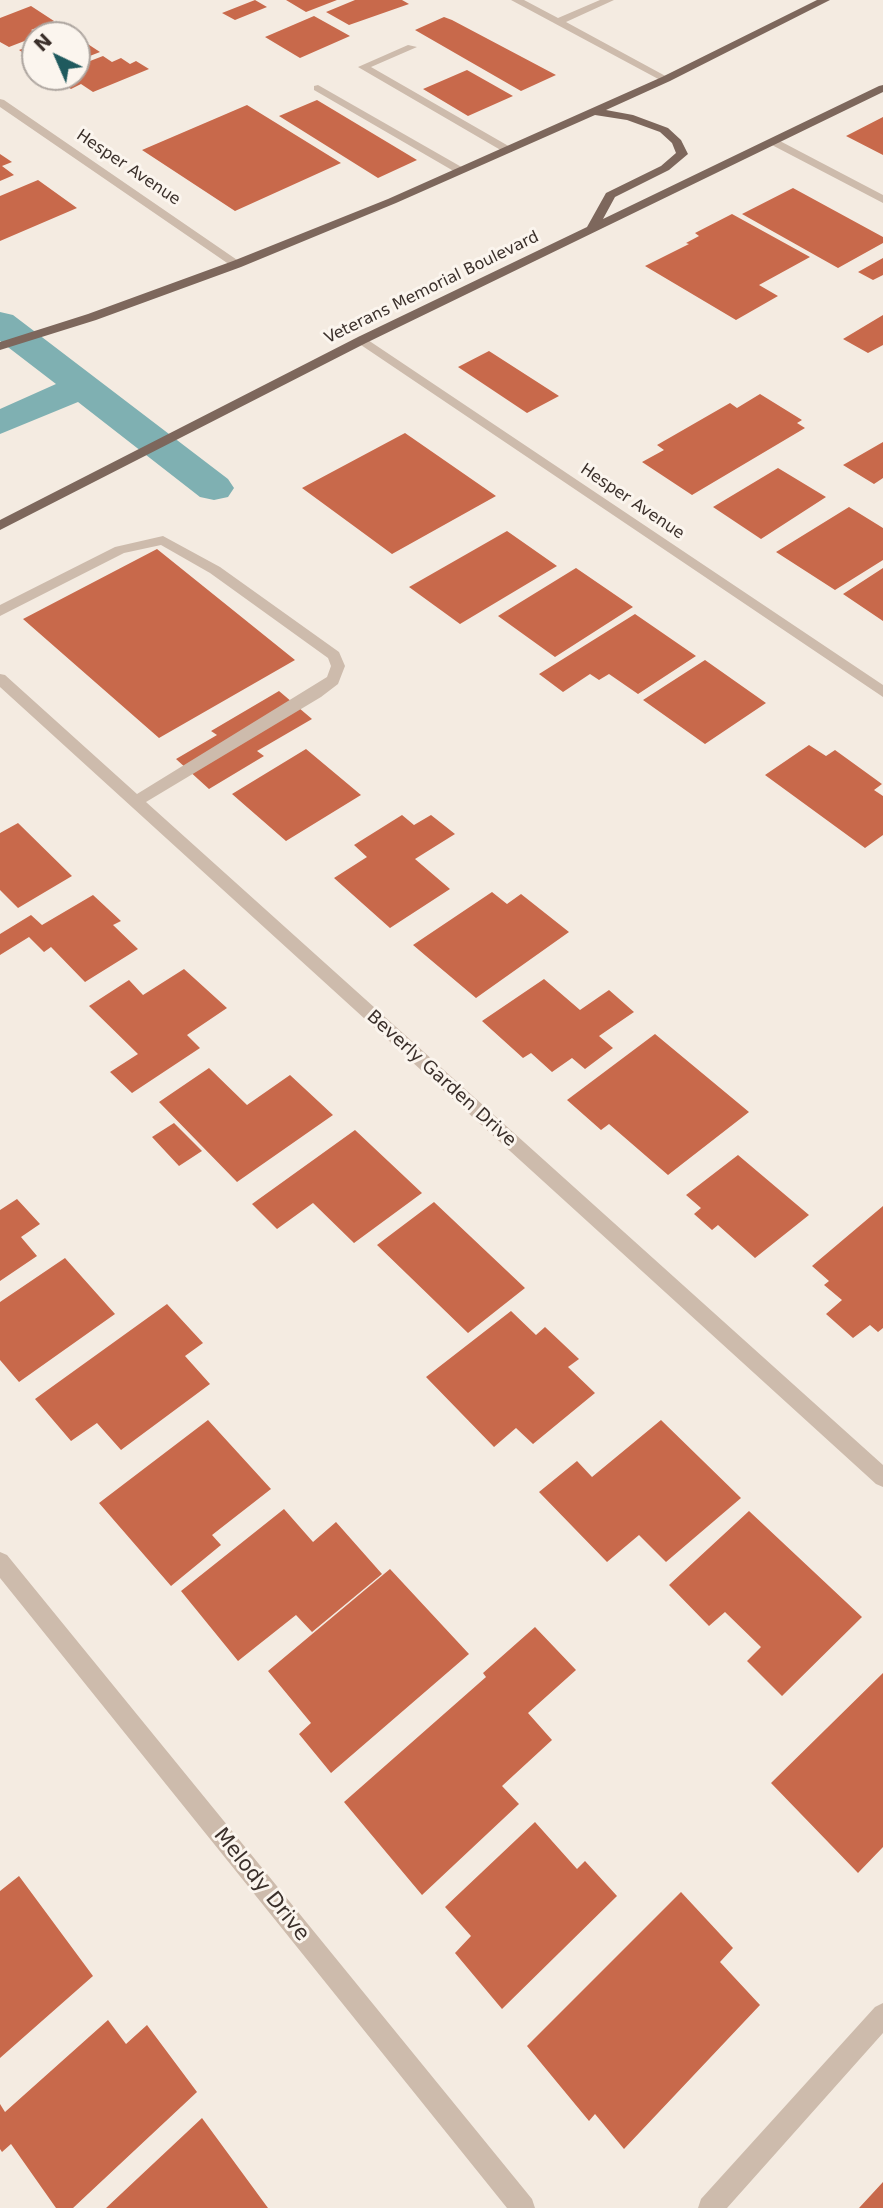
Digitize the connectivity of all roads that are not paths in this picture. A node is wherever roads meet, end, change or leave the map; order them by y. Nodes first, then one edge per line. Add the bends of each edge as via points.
1 (516, 0) edge
2 (609, 0) edge
3 (825, 0) edge
4 (557, 22) junction
5 (412, 47) dead end
6 (666, 79) junction
7 (318, 88) dead end
8 (883, 88) edge
9 (0, 102) edge
10 (594, 111) junction
11 (774, 142) junction
12 (508, 150) junction
13 (461, 171) junction
14 (883, 200) edge
15 (591, 230) junction
16 (237, 264) junction
17 (362, 340) junction
18 (0, 346) edge
19 (0, 526) edge
20 (0, 611) edge
21 (0, 679) edge
22 (883, 692) edge
23 (135, 802) junction
24 (883, 1478) edge
25 (0, 1562) edge
26 (883, 2014) edge
27 (523, 2208) edge
28 (710, 2208) edge

1 - 4 street
2 - 4 street
3 - 6 main road
4 - 6 street
5 - 12 street via 363,68
6 - 10 main road
7 - 13 street
8 - 11 main road, Veterans Memorial Boulevard
9 - 16 street, Hesper Avenue
10 - 12 main road
10 - 15 main road via 664,130 682,154 665,168 610,195
11 - 14 street
11 - 15 main road, Veterans Memorial Boulevard
12 - 13 main road
13 - 16 main road
15 - 17 main road, Veterans Memorial Boulevard
16 - 18 main road
17 - 19 main road, Veterans Memorial Boulevard
17 - 22 street, Hesper Avenue
20 - 23 street via 120,550 163,540 215,570 334,655 338,666 333,680 316,693
21 - 23 street, Beverly Garden Drive
23 - 24 street, Beverly Garden Drive
25 - 27 street, Melody Drive
26 - 28 street

